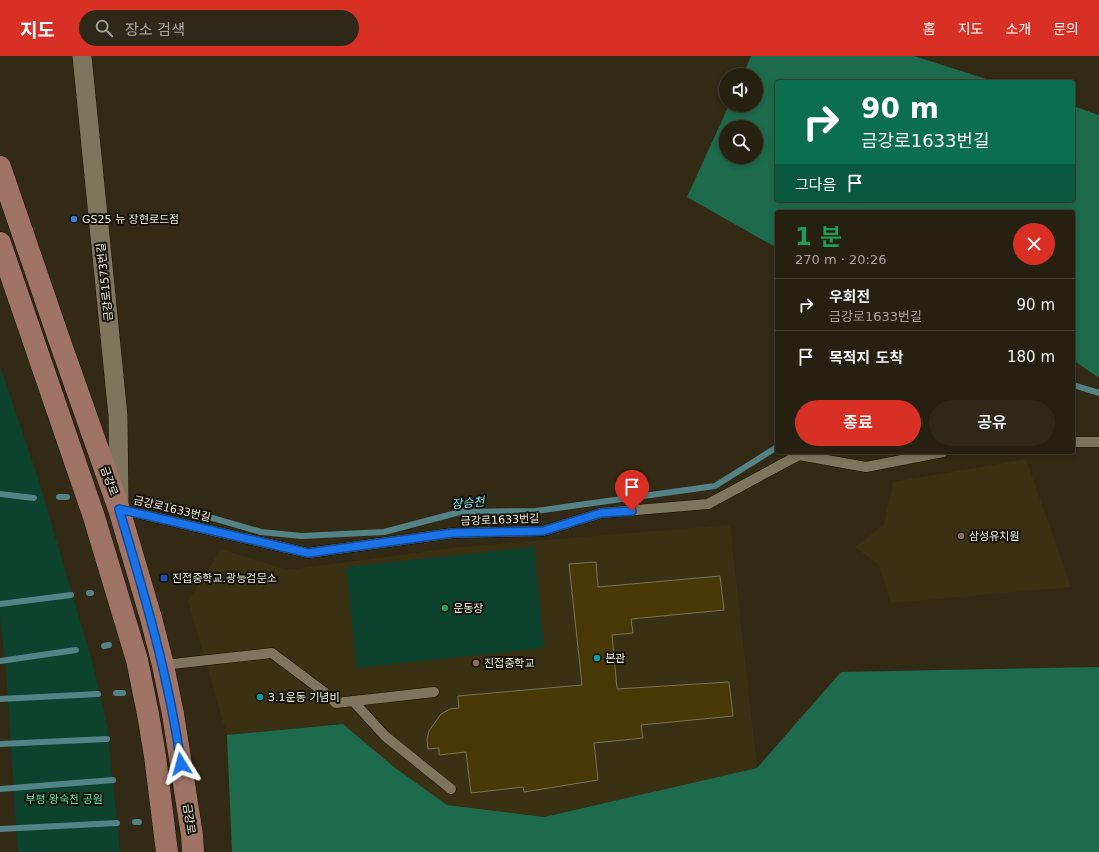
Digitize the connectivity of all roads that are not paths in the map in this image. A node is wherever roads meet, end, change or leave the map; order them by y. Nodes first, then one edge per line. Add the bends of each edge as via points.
1 (82, 56) edge
2 (0, 167) edge
3 (0, 243) edge
4 (1075, 442) edge
5 (1099, 442) edge
6 (933, 454) edge
7 (119, 509) junction
8 (163, 665) junction
9 (434, 692) dead end
10 (353, 701) junction
11 (451, 790) dead end
12 (167, 852) edge
13 (194, 852) edge

1 - 7 street, 금강로1573번길 via 118,416
2 - 7 main road, 금강로
3 - 12 main road via 94,517 137,660 153,742
4 - 5 lane
6 - 7 lane, 금강로1633번길 via 866,467 799,455 708,504 601,513 543,531 453,533 308,553
7 - 8 main road, 금강로
8 - 10 lane via 272,653 336,703
8 - 13 main road, 금강로 via 180,750
9 - 10 lane
10 - 11 lane via 385,736

